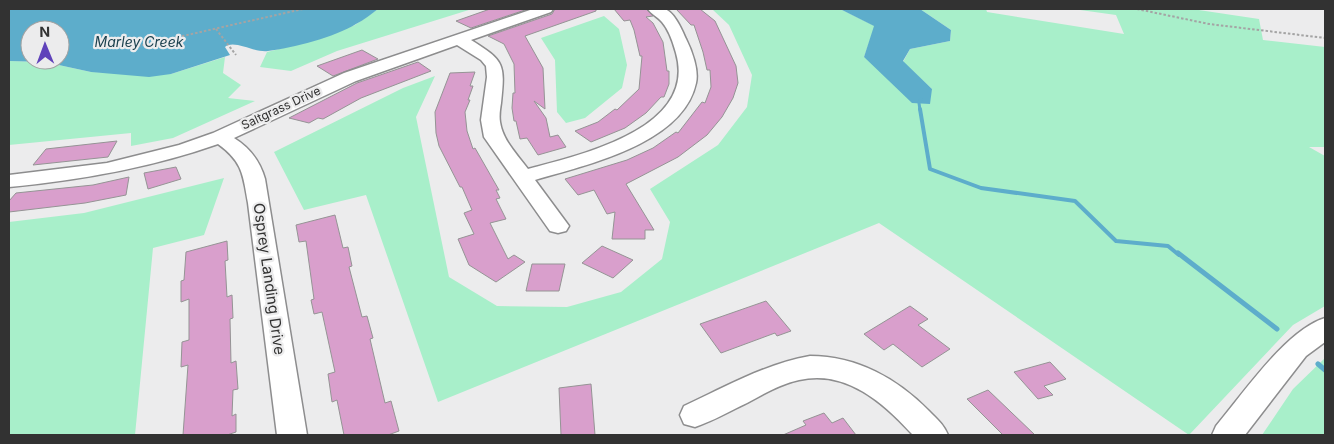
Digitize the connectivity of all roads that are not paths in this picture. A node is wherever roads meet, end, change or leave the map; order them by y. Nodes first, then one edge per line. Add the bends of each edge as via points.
1 (546, 9) edge
2 (655, 9) edge
3 (458, 39) junction
4 (220, 137) junction
5 (522, 177) junction
6 (9, 181) edge
7 (558, 226) dead end
8 (1325, 328) edge
9 (694, 415) dead end
10 (292, 435) edge
11 (933, 435) edge
12 (1227, 435) edge

1 - 3 street, Saltgrass Drive
2 - 5 street via 677,30 687,59 689,86 681,101 651,130 626,144
3 - 4 street, Saltgrass Drive via 350,76
3 - 5 street via 487,57 494,66 490,120 494,137
4 - 6 street, Saltgrass Drive via 107,169
4 - 10 street, Osprey Landing Drive via 239,150 249,161 253,173
5 - 7 street
8 - 12 street via 1296,349
9 - 11 street via 786,372 811,367 840,370 869,381 893,396

